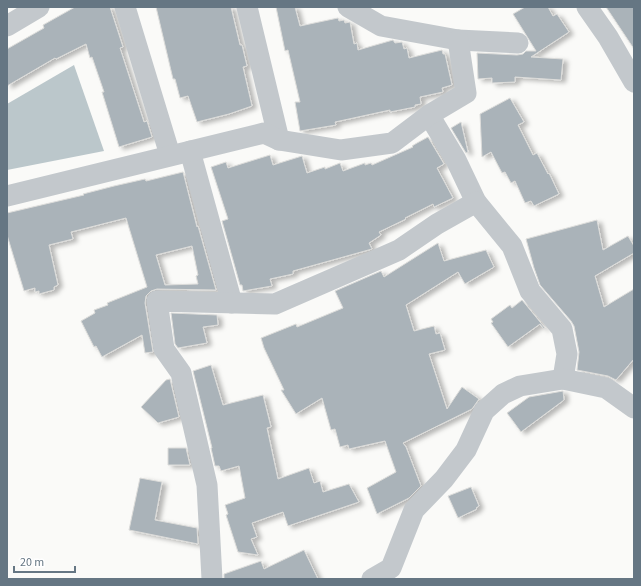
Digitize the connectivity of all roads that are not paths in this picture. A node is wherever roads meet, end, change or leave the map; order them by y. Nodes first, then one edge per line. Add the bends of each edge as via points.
1 (39, 7) edge
2 (126, 7) edge
3 (248, 7) edge
4 (348, 7) edge
5 (587, 7) edge
6 (7, 26) edge
7 (458, 40) junction
8 (518, 42) dead end
9 (634, 82) edge
10 (429, 115) junction
11 (279, 140) junction
12 (180, 153) junction
13 (7, 196) edge
14 (476, 202) junction
15 (232, 303) junction
16 (563, 379) junction
17 (634, 408) edge
18 (212, 579) edge
19 (372, 579) edge

1 - 6 street
2 - 12 street
3 - 11 street
4 - 7 street via 381,26
5 - 9 street
7 - 8 street
7 - 10 street via 466,93
10 - 11 street via 392,143 341,150
10 - 14 street via 456,160
11 - 12 street via 264,133
12 - 13 street
12 - 15 street
14 - 15 street via 399,250 275,304
14 - 16 street via 512,246 530,291 562,329 567,354
15 - 18 street via 156,301 164,349 180,373 208,485
16 - 17 street via 606,388
16 - 19 street via 520,386 503,394 484,411 466,450 444,479 414,510 391,568

